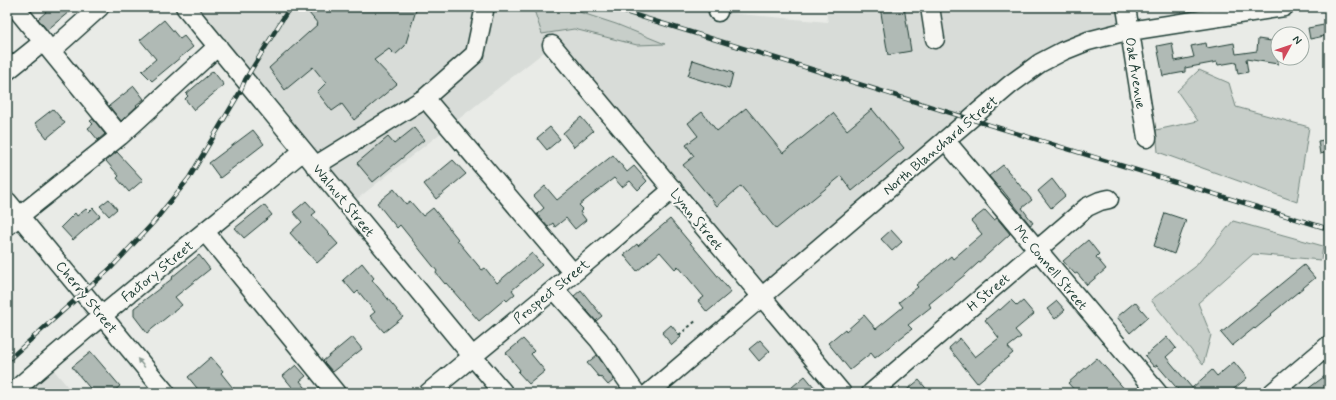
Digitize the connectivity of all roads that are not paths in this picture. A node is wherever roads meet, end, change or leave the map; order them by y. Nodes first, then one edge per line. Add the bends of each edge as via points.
1 (15, 7) edge
2 (100, 7) edge
3 (185, 7) edge
4 (930, 7) edge
5 (1126, 7) edge
6 (1284, 7) edge
7 (484, 11) dead end
8 (1130, 31) junction
9 (935, 39) dead end
10 (552, 45) dead end
11 (47, 46) junction
12 (218, 46) junction
13 (7, 71) edge
14 (425, 98) junction
15 (120, 136) junction
16 (1147, 138) dead end
17 (945, 140) junction
18 (303, 151) junction
19 (315, 166) junction
20 (673, 189) junction
21 (1109, 199) dead end
22 (7, 201) edge
23 (13, 221) edge
24 (205, 232) junction
25 (1037, 250) junction
26 (573, 274) junction
27 (554, 289) junction
28 (762, 297) junction
29 (102, 315) junction
30 (1329, 345) edge
31 (473, 357) junction
32 (12, 393) edge
33 (166, 393) edge
34 (336, 393) edge
35 (428, 393) edge
36 (504, 393) edge
37 (636, 393) edge
38 (649, 393) edge
39 (842, 393) edge
40 (871, 393) edge
41 (1158, 393) edge
42 (1272, 393) edge

1 - 11 street
2 - 11 street
3 - 12 street, Walnut Street
4 - 9 street
5 - 8 street, Oak Avenue
6 - 8 street, North Blanchard Street
7 - 14 street via 475,54
8 - 16 street, Oak Avenue
8 - 17 street, North Blanchard Street via 1088,41 1040,63
10 - 20 street, Lynn Street
11 - 13 street
11 - 15 street
12 - 15 street
12 - 18 street, Walnut Street
14 - 19 street
14 - 26 street
15 - 23 street
17 - 25 street, Mc Connell Street
17 - 28 street, North Blanchard Street
18 - 19 street, Walnut Street
18 - 24 street, Factory Street
19 - 31 street, Walnut Street
20 - 26 street, Prospect Street
20 - 28 street, Lynn Street
21 - 25 street, H Street via 1087,207
22 - 23 street, Cherry Street
23 - 29 street, Cherry Street
24 - 29 street, Factory Street
24 - 34 street
25 - 40 street, H Street
25 - 41 street, Mc Connell Street
26 - 27 street, Prospect Street
27 - 31 street, Prospect Street
27 - 37 street via 599,340
28 - 38 street, North Blanchard Street
28 - 39 street, Lynn Street
29 - 32 street, Factory Street
33 -> 29 street, Cherry Street
30 - 42 street
31 - 35 street, Prospect Street
31 - 36 street, Walnut Street

